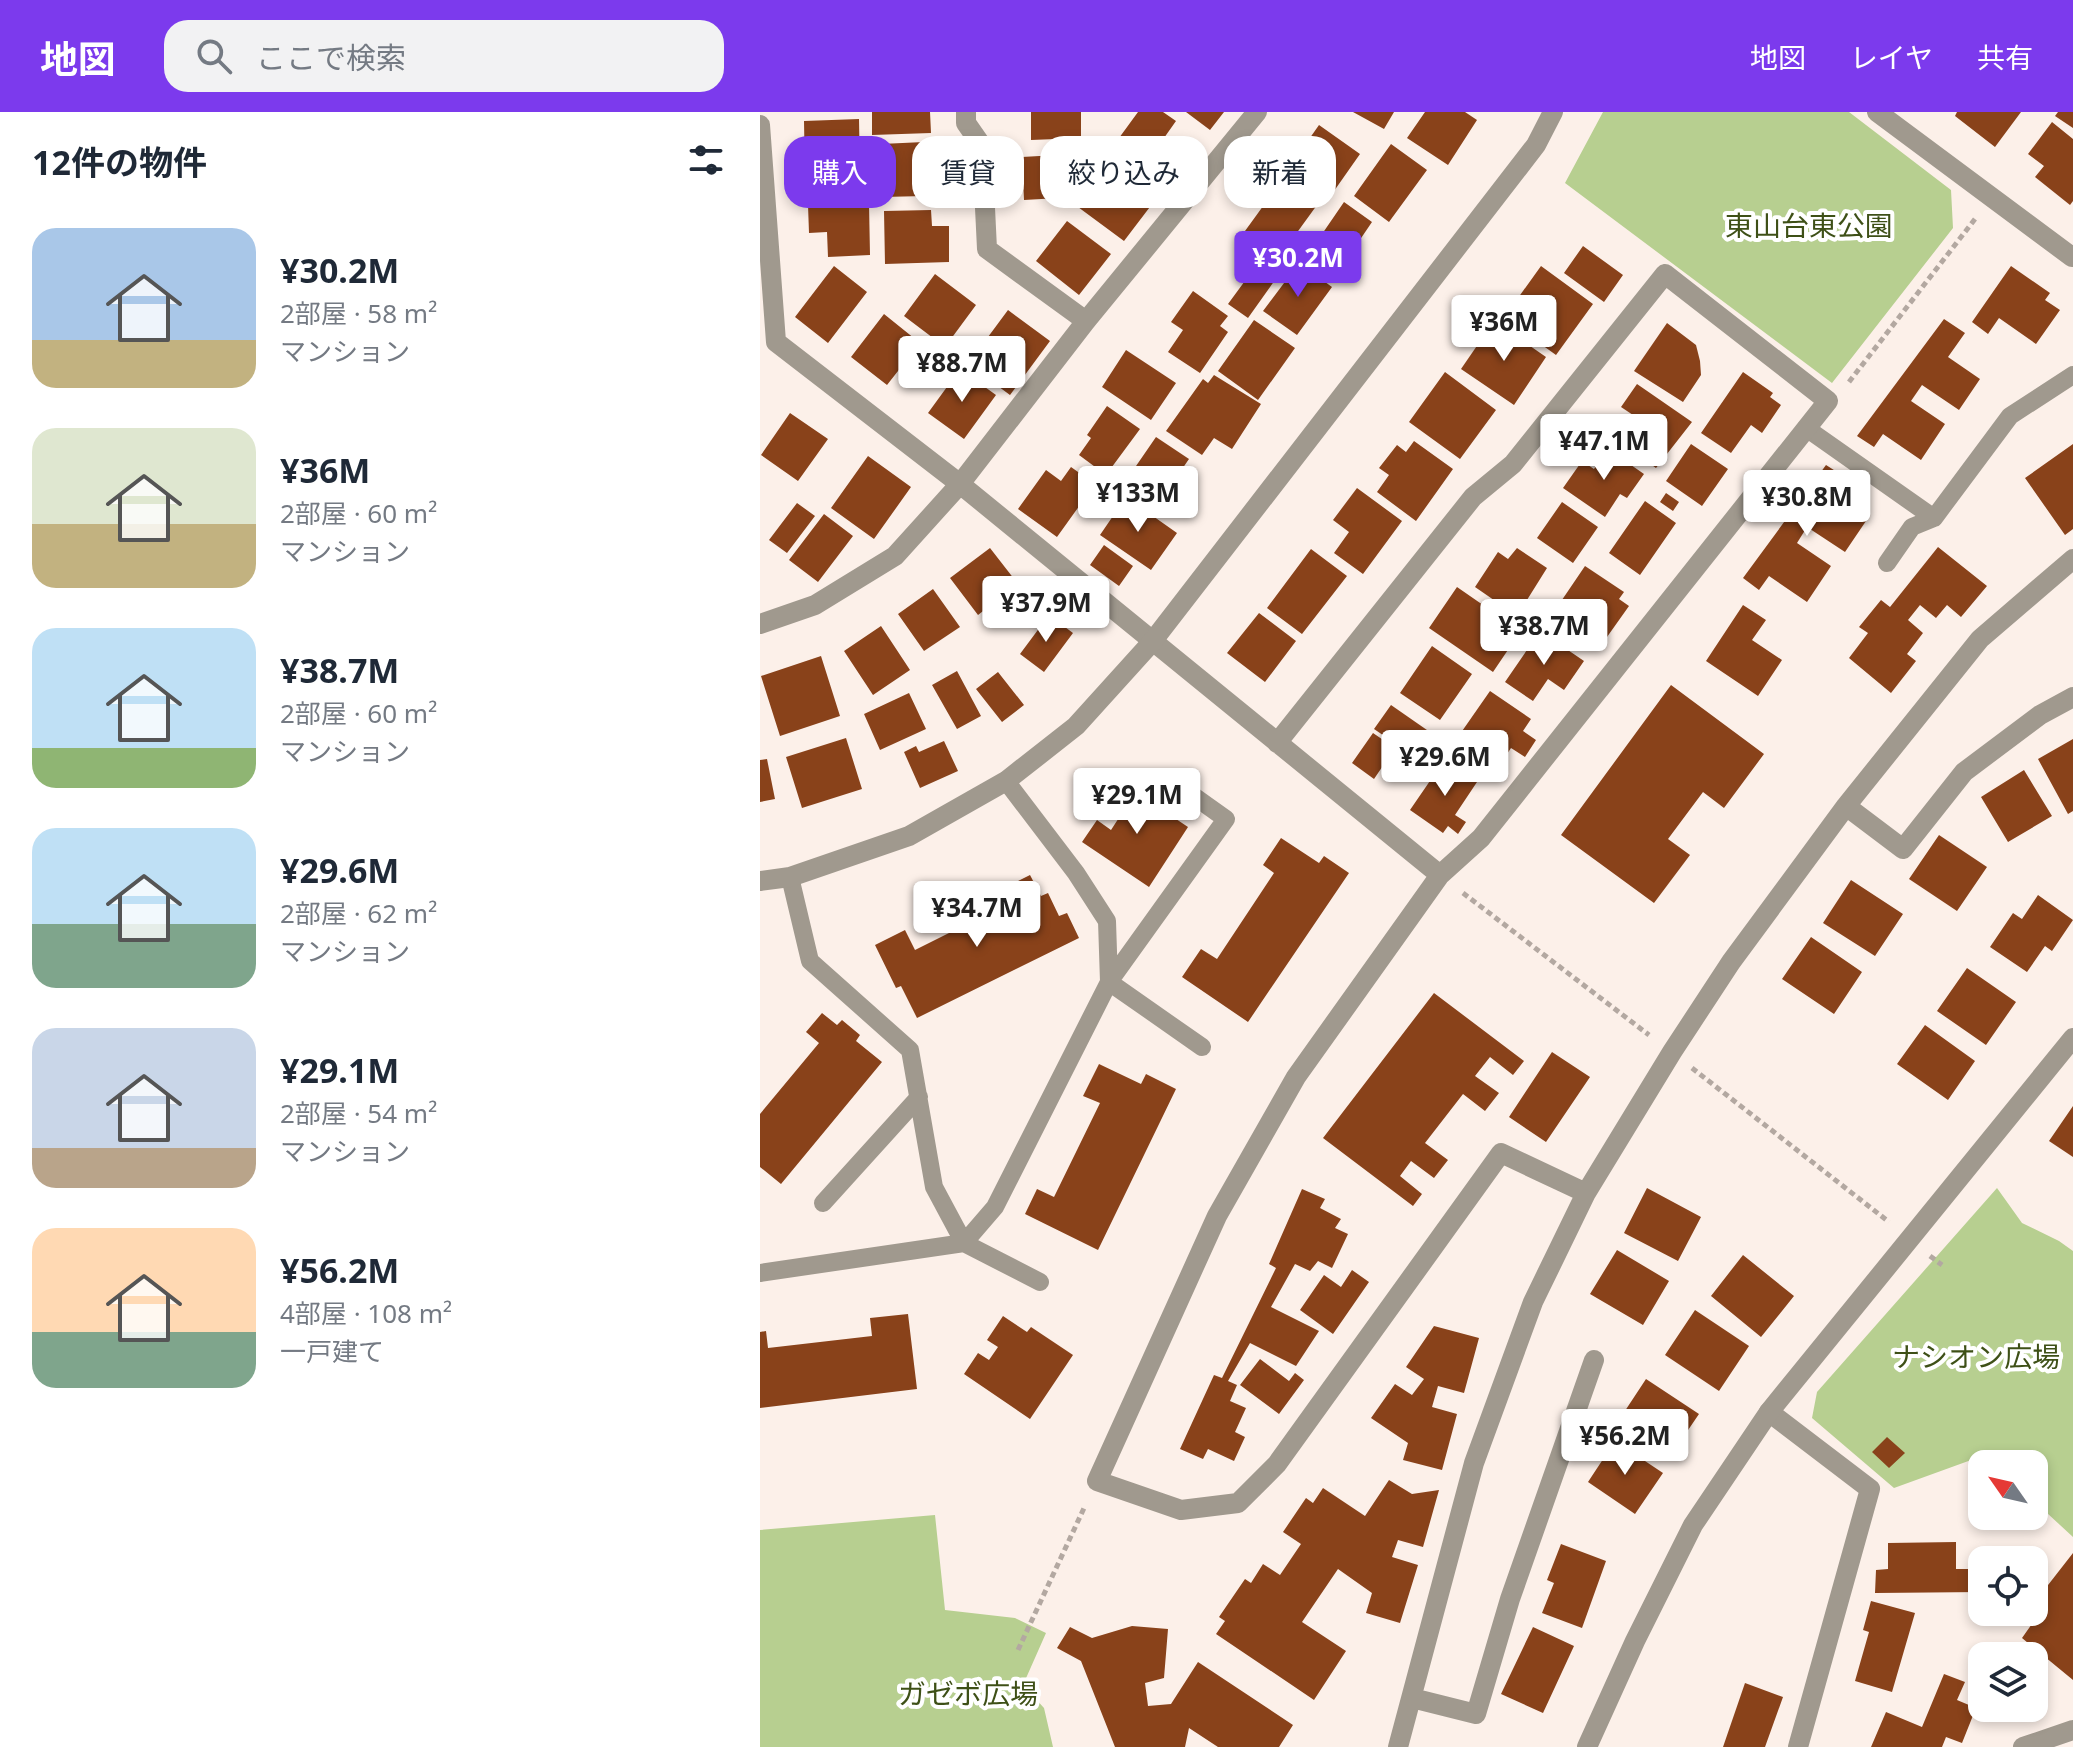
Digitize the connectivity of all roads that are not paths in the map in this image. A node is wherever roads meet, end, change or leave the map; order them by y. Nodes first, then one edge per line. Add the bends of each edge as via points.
1 (966, 112) edge
2 (1257, 112) edge
3 (1553, 112) edge
4 (1877, 112) edge
5 (760, 125) edge
6 (2073, 257) edge
7 (1086, 321) junction
8 (2073, 375) edge
9 (1806, 428) junction
10 (960, 484) junction
11 (1934, 518) junction
12 (2073, 559) edge
13 (1887, 563) dead end
14 (760, 624) edge
15 (1152, 642) junction
16 (2073, 697) edge
17 (1277, 743) junction
18 (1167, 777) dead end
19 (1006, 781) junction
20 (1846, 806) junction
21 (1440, 875) junction
22 (790, 877) junction
23 (760, 881) edge
24 (1109, 982) junction
25 (2073, 1038) edge
26 (1202, 1047) dead end
27 (919, 1097) junction
28 (1586, 1193) junction
29 (823, 1203) dead end
30 (964, 1243) junction
31 (760, 1273) edge
32 (1040, 1282) dead end
33 (1594, 1360) dead end
34 (1769, 1412) junction
35 (1412, 1698) junction
36 (2073, 1730) edge
37 (1398, 1747) edge
38 (1587, 1747) edge
39 (1798, 1747) edge
40 (2023, 1747) edge

1 - 7 street via 966,123 982,146 987,249
2 - 7 street
3 - 15 street via 1536,145
4 - 6 street
5 - 10 street via 776,342
7 - 10 street
8 - 11 lane via 2010,416
9 - 11 lane
9 - 17 street via 1828,401 1665,274 1513,464 1473,497
9 - 21 street via 1481,838
10 - 14 street via 895,556 815,605
10 - 15 street
11 - 13 lane via 1912,527
12 - 20 street via 1980,639
15 - 17 street
15 - 19 street via 1076,726
16 - 20 street via 1964,772 1903,849
17 - 21 street
18 - 24 lane via 1226,819
19 - 22 street via 909,836
19 - 24 lane via 1107,921
20 - 28 street via 1731,962
21 - 28 street via 1296,1077 1217,1216 1097,1481 1181,1510 1238,1503 1277,1464 1501,1153
22 - 23 street
22 - 27 lane via 810,961 910,1050
24 - 26 lane
24 - 30 lane via 995,1207
25 - 34 street
27 - 29 lane
27 - 30 lane via 934,1187
28 - 35 street via 1533,1302 1474,1463
30 - 31 lane
30 - 32 lane
33 - 35 street via 1510,1599 1476,1714
34 - 38 street via 1693,1525
34 - 39 street via 1870,1489
35 - 37 street
36 - 40 street

